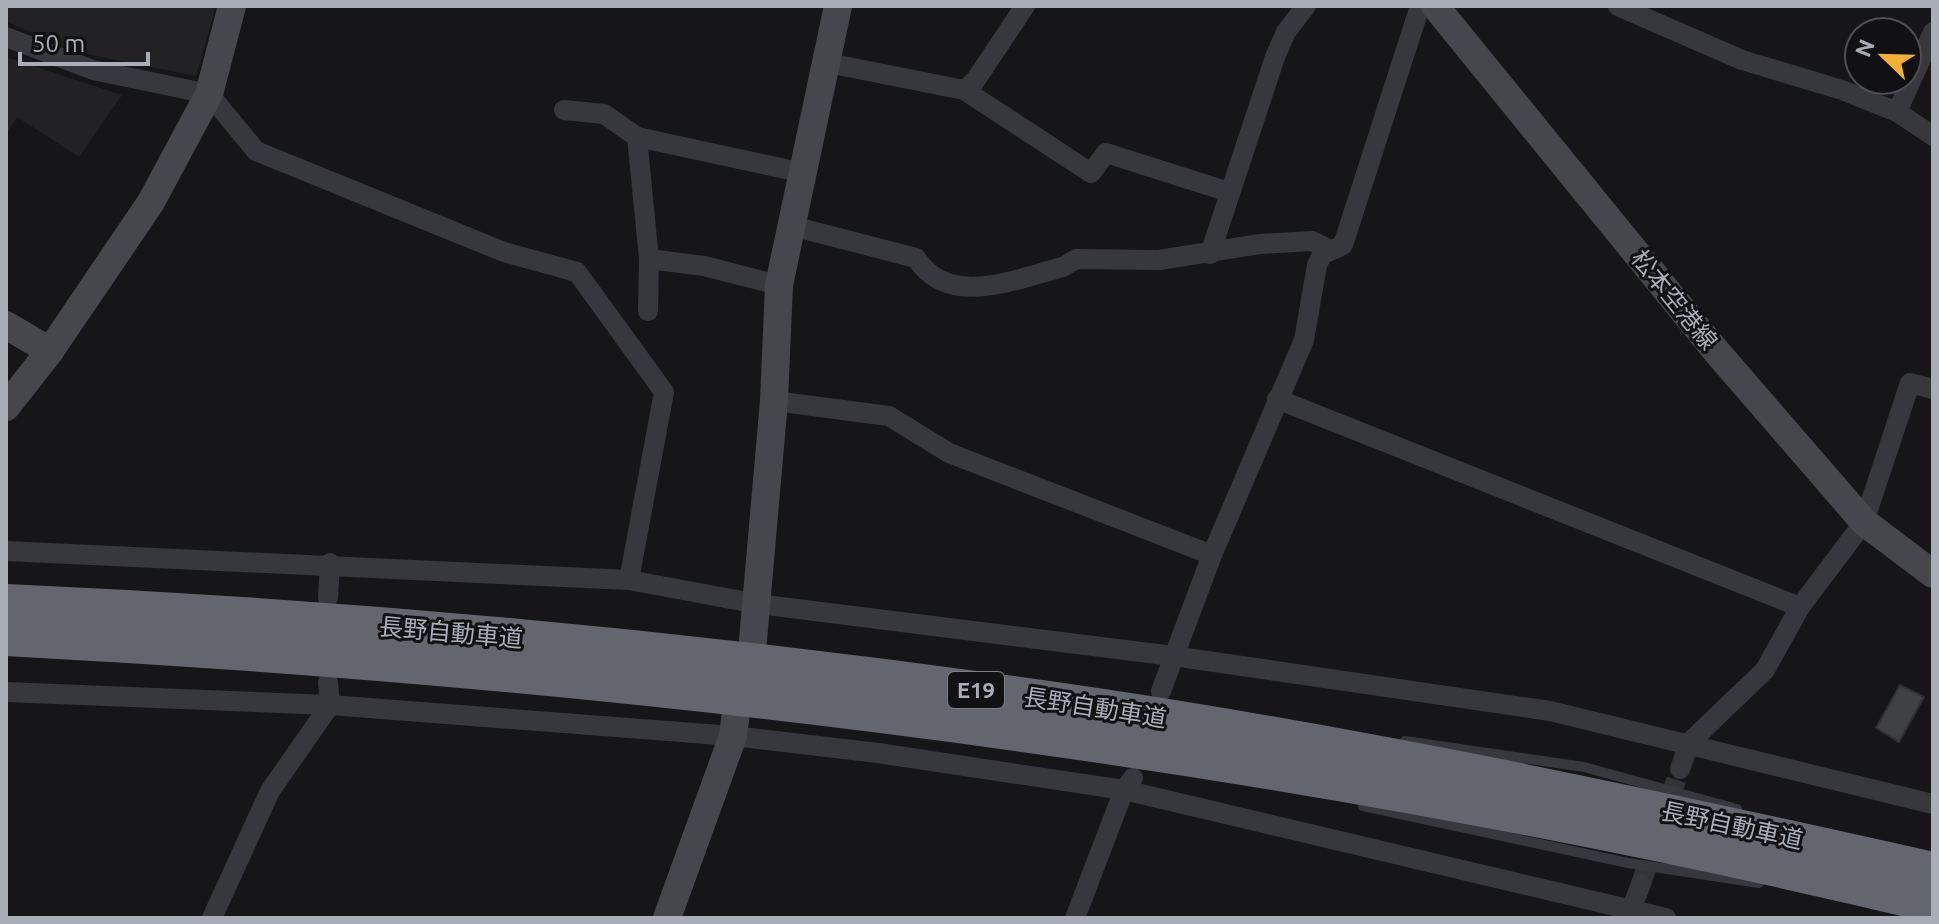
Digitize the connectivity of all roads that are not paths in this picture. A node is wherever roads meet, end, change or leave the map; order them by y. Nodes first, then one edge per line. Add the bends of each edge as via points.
1 (232, 6) edge
2 (838, 6) edge
3 (1025, 6) edge
4 (1306, 6) edge
5 (1420, 6) edge
6 (1435, 6) edge
7 (1618, 6) edge
8 (1933, 32) edge
9 (6, 37) edge
10 (828, 63) junction
11 (964, 90) junction
12 (209, 94) junction
13 (564, 110) dead end
14 (1897, 112) junction
15 (1933, 136) edge
16 (637, 137) junction
17 (804, 173) junction
18 (1229, 192) junction
19 (792, 226) junction
20 (1330, 250) junction
21 (1210, 254) junction
22 (649, 259) junction
23 (779, 285) junction
24 (648, 311) dead end
25 (6, 325) edge
26 (50, 351) junction
27 (1933, 389) edge
28 (1277, 399) junction
29 (774, 401) junction
30 (6, 407) edge
31 (1864, 522) junction
32 (6, 551) edge
33 (1212, 555) junction
34 (330, 563) junction
35 (1933, 574) edge
36 (629, 580) junction
37 (328, 598) dead end
38 (6, 603) edge
39 (758, 604) junction
40 (1800, 607) junction
41 (6, 637) edge
42 (753, 640) dead end
43 (1173, 656) junction
44 (328, 682) dead end
45 (1161, 691) dead end
46 (6, 692) edge
47 (330, 705) junction
48 (1101, 708) junction
49 (1260, 721) dead end
50 (735, 724) junction
51 (1049, 735) junction
52 (1391, 739) dead end
53 (1689, 743) junction
54 (1680, 769) tunnel mouth
55 (1225, 776) dead end
56 (1128, 784) junction
57 (1344, 801) dead end
58 (1933, 804) edge
59 (1744, 811) dead end
60 (1863, 842) dead end
61 (1933, 864) edge
62 (1933, 871) edge
63 (1641, 884) tunnel mouth
64 (1765, 884) dead end
65 (1895, 894) junction
66 (1841, 896) dead end
67 (1933, 904) edge
68 (1629, 914) edge
69 (212, 918) edge
70 (667, 918) edge
71 (1075, 918) edge
72 (1666, 918) edge

1 - 12 street
2 - 10 street
3 - 11 street
4 - 18 street via 1275,57
5 - 20 street via 1343,245
6 - 31 street, 松本空港線 via 1705,338
7 - 14 street via 1742,60
8 - 14 street
9 - 12 street via 93,70
10 - 11 street
10 - 17 street
11 - 18 street via 1091,173 1106,153
12 - 26 street via 151,202
12 - 36 street via 256,151 504,252 577,272 664,392
13 - 16 street via 604,114
14 - 15 street
16 - 17 street
16 - 22 street
17 - 19 street
18 - 21 street
19 - 21 street via 916,258 927,275 970,290 1063,267 1076,259 1159,260
19 - 23 street
20 - 21 street via 1312,241
20 - 28 street via 1317,265 1304,340
22 - 23 street
22 - 24 street
23 - 29 street
25 - 26 street
26 - 30 street
27 - 31 street via 1910,383
28 - 33 street
28 - 40 street
29 - 33 street via 889,416 949,453
29 - 39 street
31 - 35 street, 松本空港線
31 - 40 street
32 - 34 street
33 - 43 street
34 - 36 street
34 - 37 street
36 - 39 street
38 - 48 highway, 長野自動車道 / E19 via 261,617 550,642 882,677
39 - 42 street
39 - 43 street
40 - 53 street via 1765,670
41 - 51 highway, 長野自動車道 / E19 via 623,683
43 - 45 street
43 - 53 street via 1550,711
44 - 47 street
46 - 47 street
47 - 50 street
47 - 69 street via 270,791
48 - 49 lane via 1189,711
48 - 62 highway, 長野自動車道 / E19 via 1529,783
50 - 56 street via 878,753
50 - 70 street
51 - 55 lane
51 - 65 highway, 長野自動車道 / E19 via 1506,814
52 - 59 lane via 1584,767
53 - 54 street
53 - 58 street
56 - 68 street
56 - 71 street
57 - 64 lane via 1628,863
60 - 61 lane
63 - 68 street
65 - 66 lane via 1871,901
65 - 67 highway, 長野自動車道 / E19
68 - 72 street

